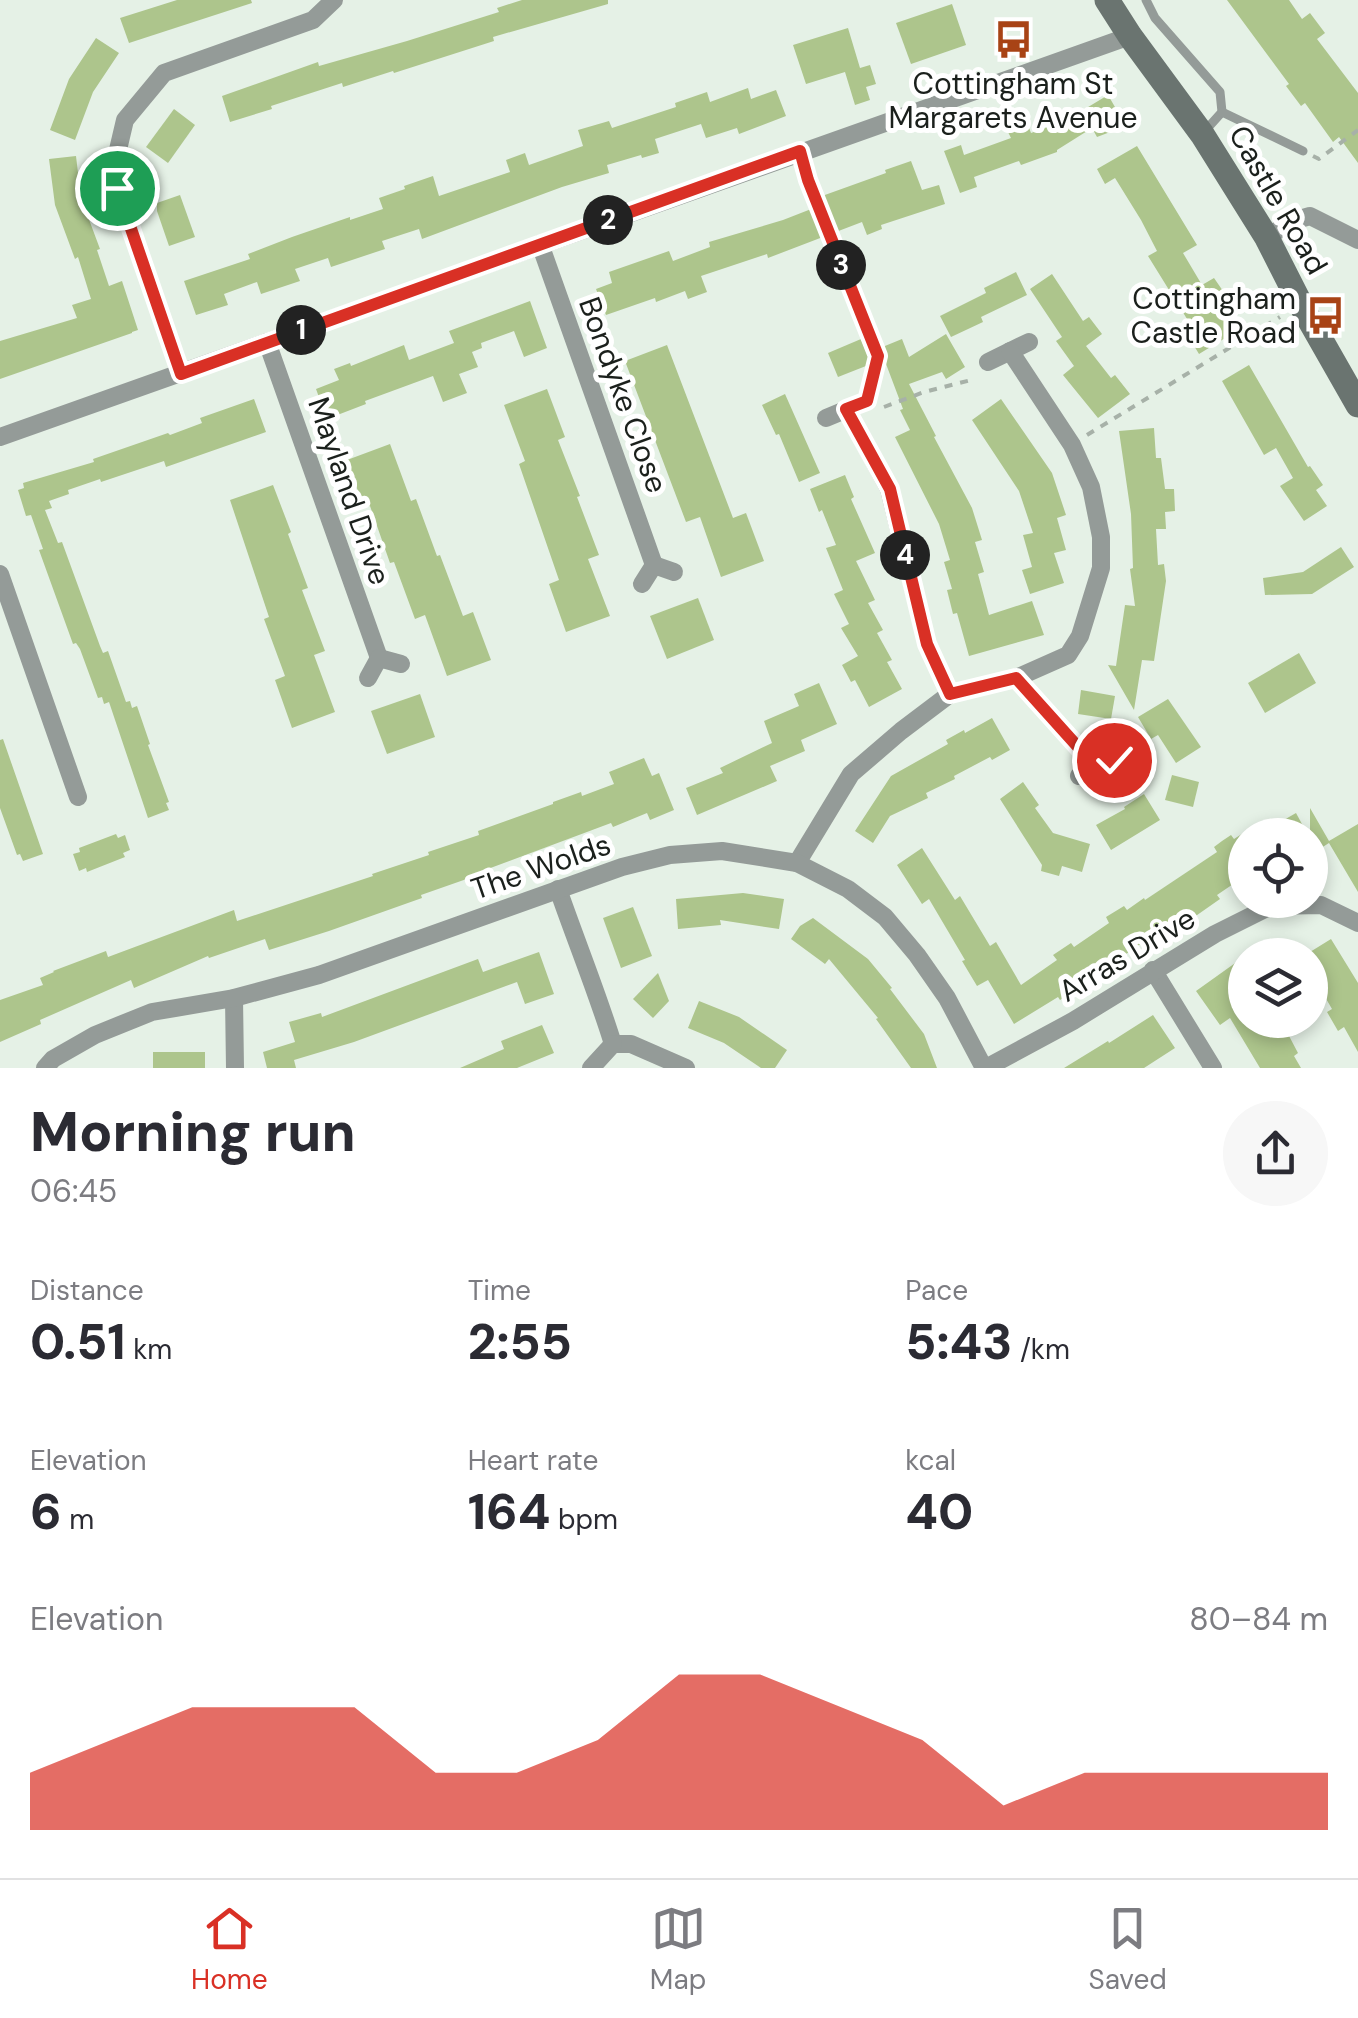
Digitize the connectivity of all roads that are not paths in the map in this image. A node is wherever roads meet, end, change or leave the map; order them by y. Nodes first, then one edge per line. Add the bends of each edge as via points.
1 (334, 0) edge
2 (1106, 0) edge
3 (1146, 0) edge
4 (1130, 36) junction
5 (1222, 112) junction
6 (1202, 134) junction
7 (1303, 151) road end
8 (1267, 238) junction
9 (1358, 240) edge
10 (540, 244) junction
11 (267, 342) junction
12 (1029, 342) dead end
13 (1010, 351) junction
14 (988, 362) dead end
15 (181, 374) junction
16 (867, 401) road end
17 (1358, 405) edge
18 (849, 414) junction
19 (826, 418) dead end
20 (0, 437) edge
21 (654, 565) junction
22 (674, 572) dead end
23 (0, 574) edge
24 (642, 584) dead end
25 (379, 658) junction
26 (401, 664) dead end
27 (368, 678) dead end
28 (1016, 678) junction
29 (950, 694) junction
30 (1079, 776) dead end
31 (78, 797) dead end
32 (797, 863) junction
33 (558, 890) junction
34 (1358, 923) edge
35 (1153, 970) junction
36 (234, 998) junction
37 (612, 1044) junction
38 (45, 1068) edge
39 (236, 1068) edge
40 (591, 1068) edge
41 (686, 1068) edge
42 (985, 1068) edge
43 (1212, 1068) edge

1 - 15 street via 313,20 164,74 126,120 117,188
2 - 4 street, Castle Road
3 - 5 lane via 1220,92
4 - 6 street, Castle Road
4 - 10 street
5 - 6 lane
5 - 7 lane
6 - 8 street, Castle Road
8 - 9 street via 1310,216
8 - 17 street, Castle Road
10 - 11 street
10 - 21 street, Bondyke Close
11 - 15 street
11 - 25 street, Mayland Drive
12 - 13 street
13 - 14 street
13 - 28 street via 1072,444 1101,537 1100,568 1080,636 1068,654
15 - 20 street
16 - 18 street
18 - 19 street
18 - 29 street via 890,489 927,644
21 - 22 street
21 - 24 street
23 - 31 street
25 - 26 street
25 - 27 street
28 - 29 street
28 - 30 street via 1105,763
29 - 32 street via 851,774
32 - 33 street, The Wolds via 722,852 670,855
32 - 42 street, The Wolds via 884,917 918,955
33 - 36 street, The Wolds
33 - 37 street
34 - 35 street, Arras Drive via 1321,905 1271,906
35 - 42 street, Arras Drive
35 - 43 street
36 - 38 street, The Wolds via 152,1012 95,1035
36 - 39 street
37 - 40 street
37 - 41 street via 631,1044

